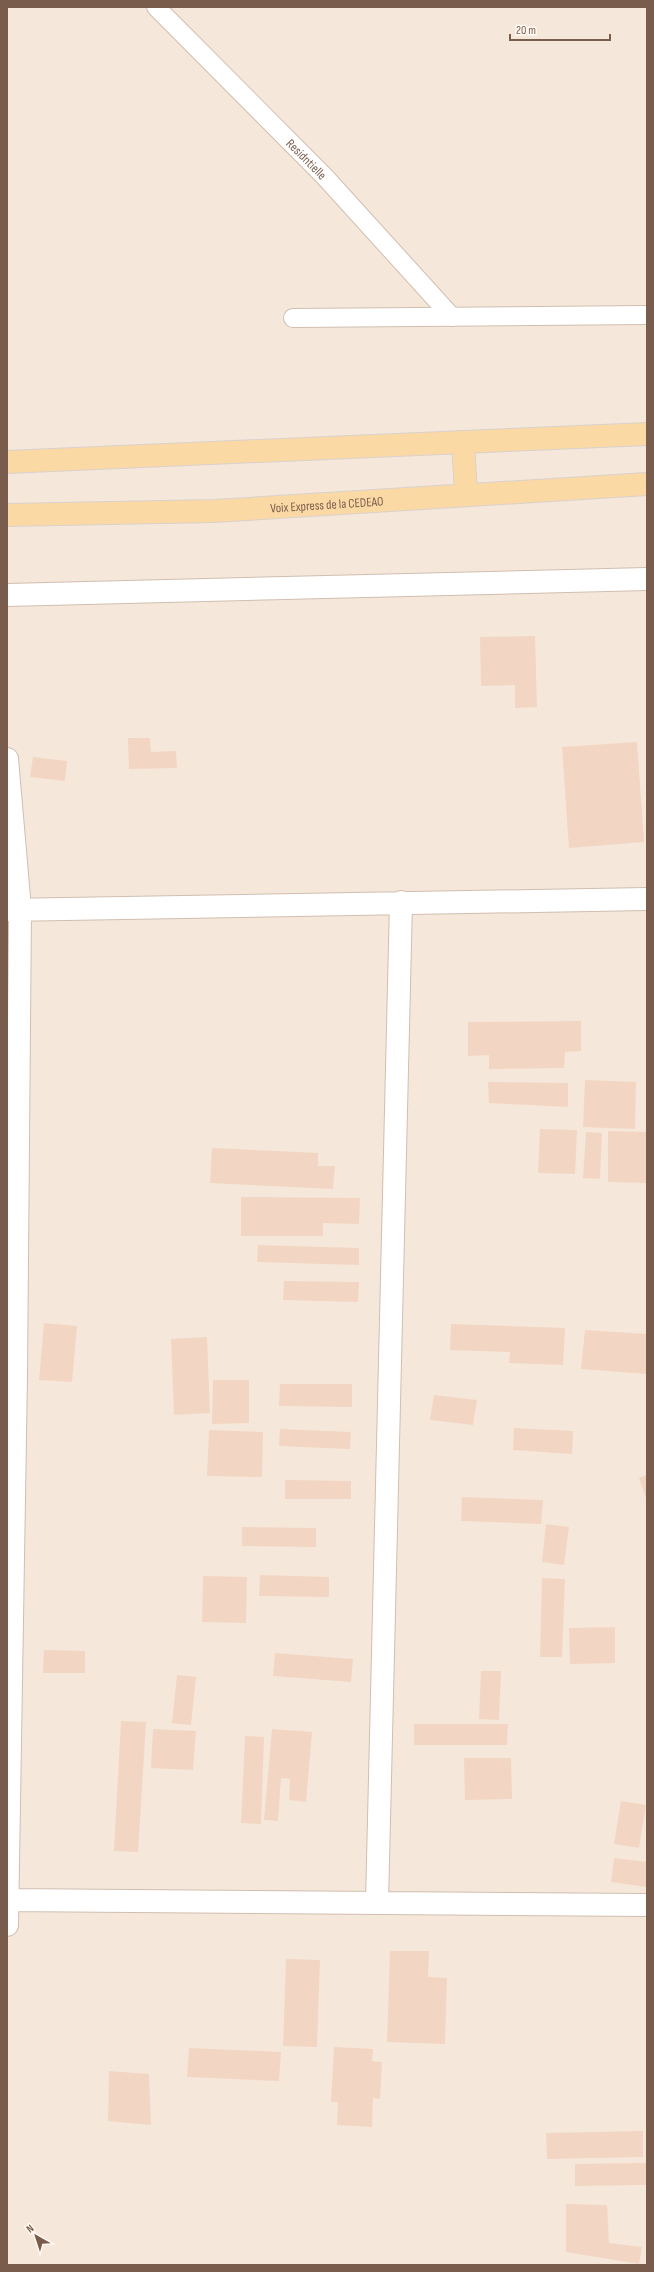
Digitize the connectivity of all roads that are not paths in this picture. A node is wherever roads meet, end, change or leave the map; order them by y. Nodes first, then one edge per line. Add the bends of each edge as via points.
1 (156, 7) edge
2 (647, 315) edge
3 (452, 317) junction
4 (293, 318) dead end
5 (647, 434) edge
6 (463, 442) junction
7 (7, 462) edge
8 (647, 484) edge
9 (466, 494) junction
10 (7, 515) edge
11 (647, 579) edge
12 (7, 595) edge
13 (7, 759) edge
14 (647, 899) edge
15 (401, 902) junction
16 (14, 910) edge
17 (12, 1375) edge
18 (8, 1900) edge
19 (377, 1903) junction
20 (647, 1905) edge
21 (7, 1925) edge

1 - 3 lane, Residntielle via 325,177
2 - 3 lane
3 - 4 lane
5 - 6 main road
6 - 7 main road
6 - 9 main road
8 - 9 main road, Voix Express de la CEDEAO
9 - 10 main road, Voix Express de la CEDEAO via 215,511
11 - 12 street
13 - 16 street
14 - 15 street
15 - 16 street
15 - 19 street
16 - 17 street
17 - 18 street
18 - 19 street
18 - 21 street
19 - 20 street

